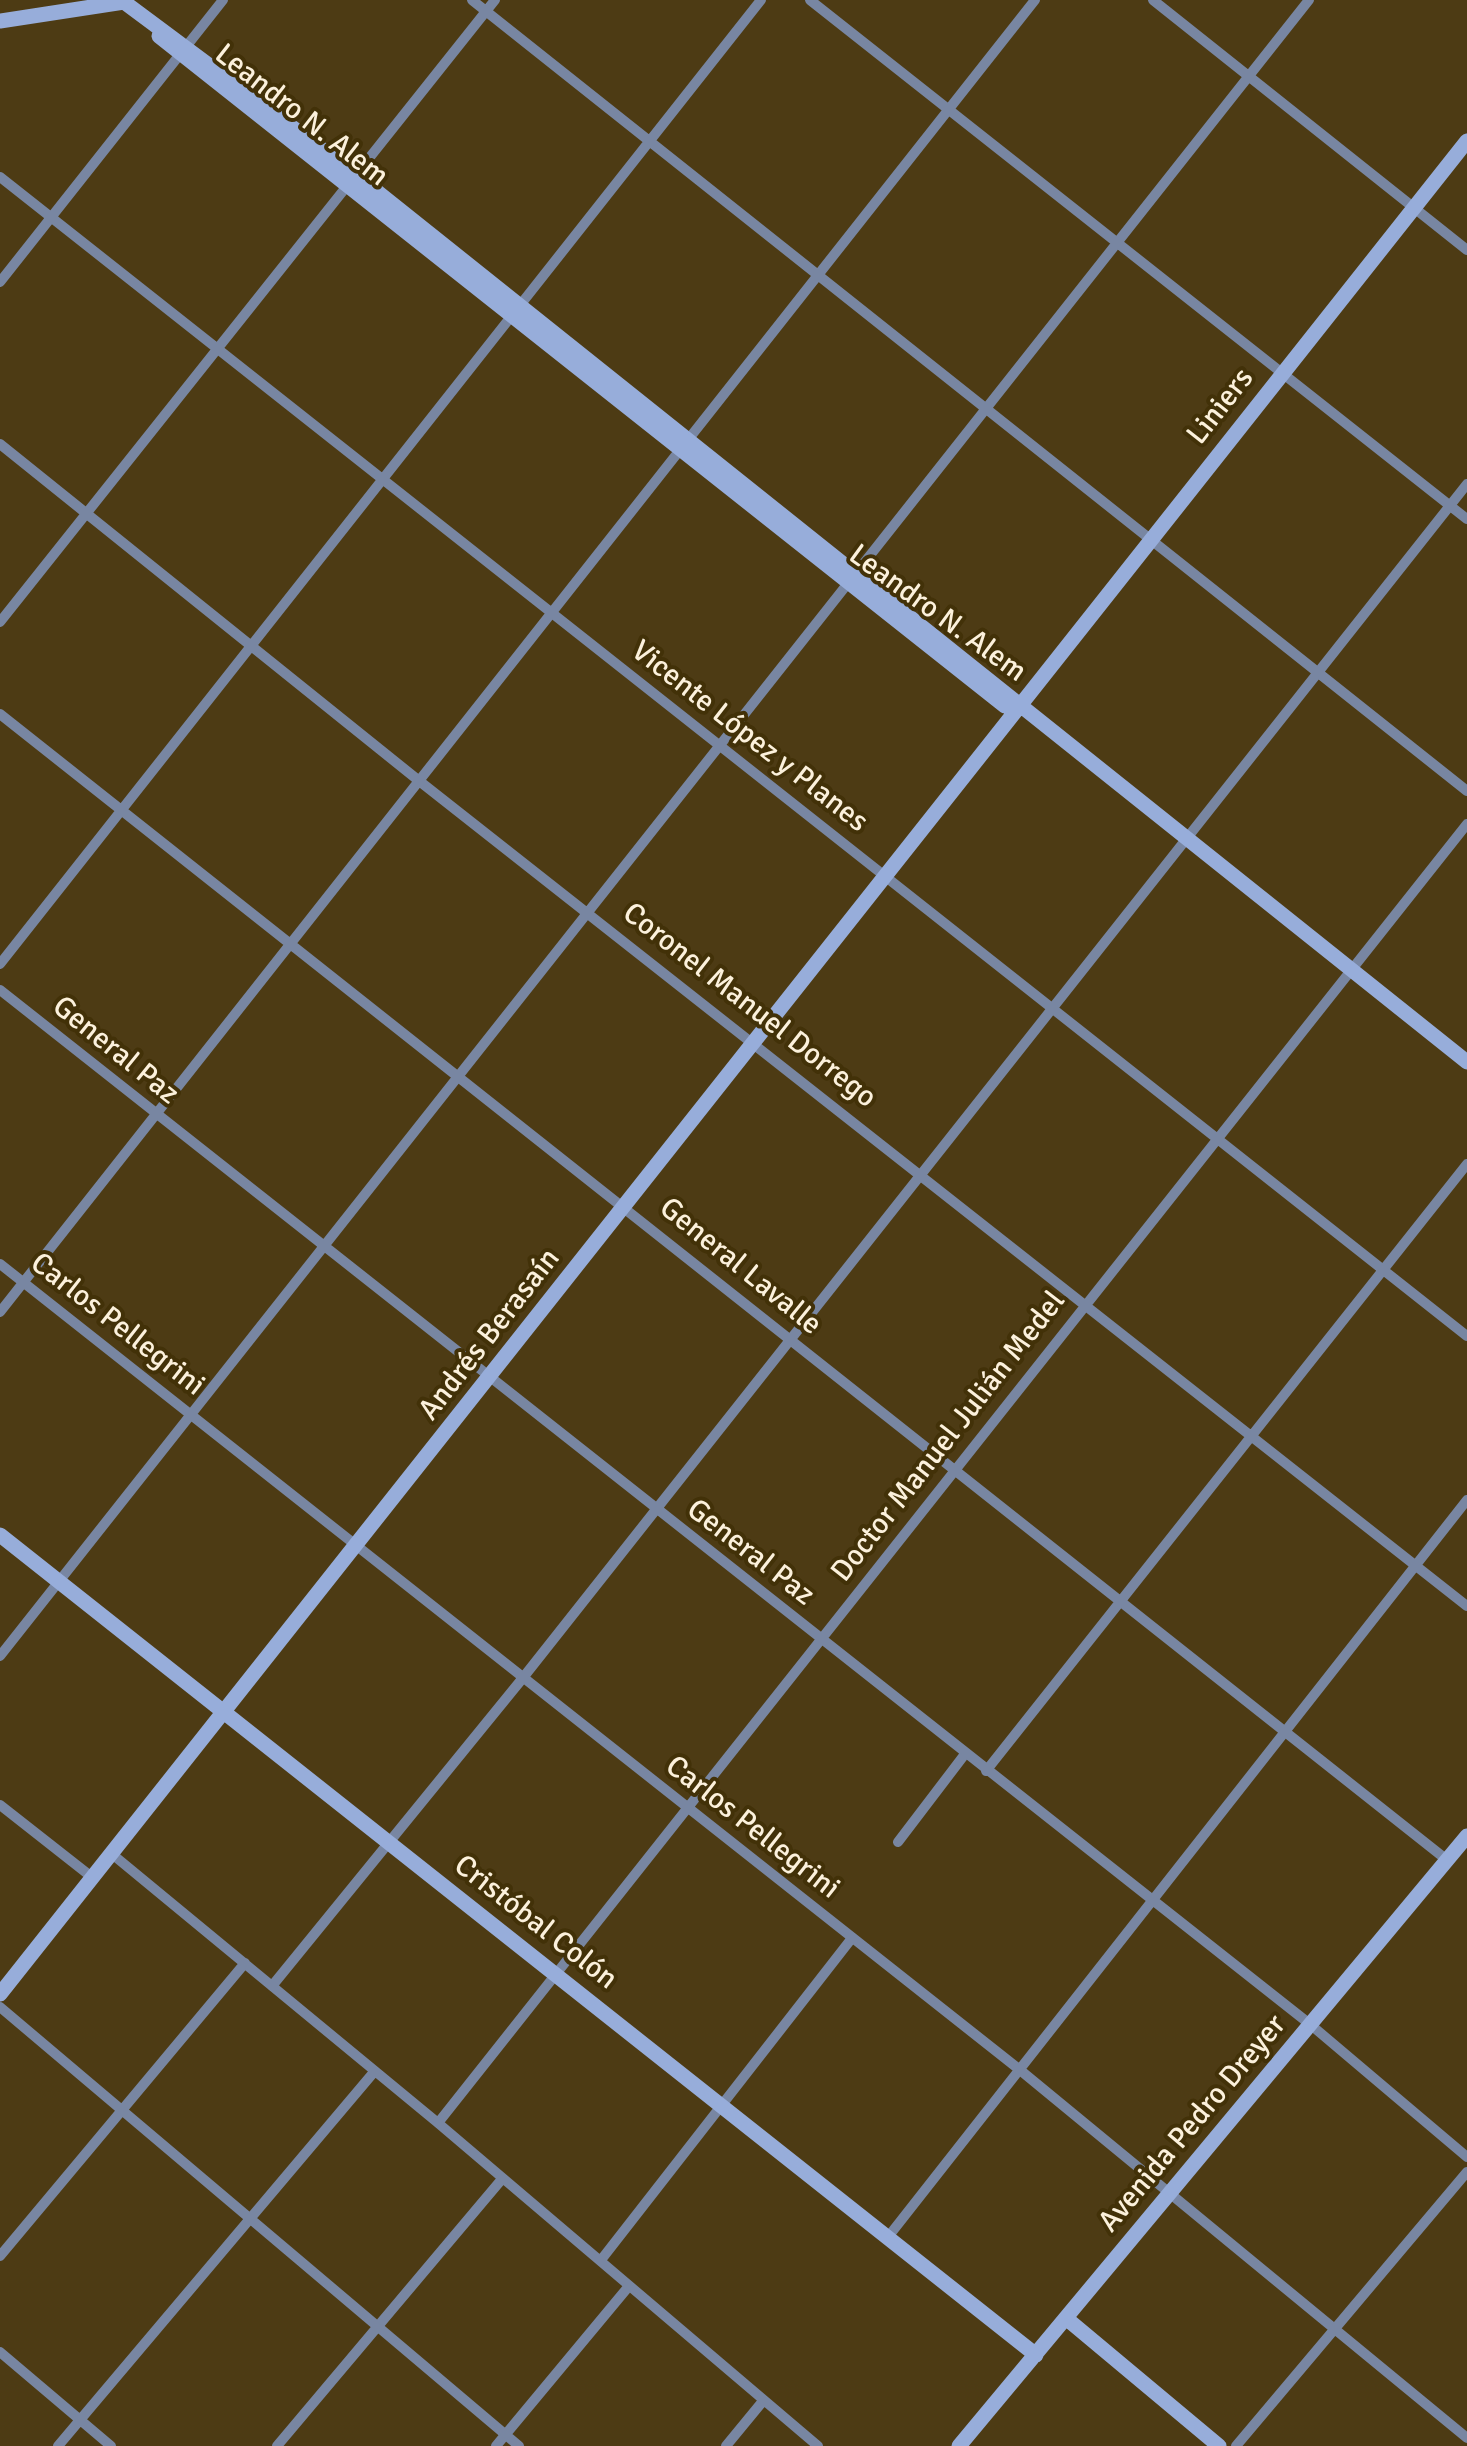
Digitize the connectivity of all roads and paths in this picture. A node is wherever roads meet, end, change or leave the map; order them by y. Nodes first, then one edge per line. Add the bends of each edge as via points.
1 (223, 0) edge
2 (472, 0) edge
3 (495, 0) edge
4 (761, 0) edge
5 (810, 0) edge
6 (1036, 0) edge
7 (1153, 0) edge
8 (1309, 0) edge
9 (124, 1) edge
10 (486, 11) junction
11 (0, 22) edge
12 (182, 50) junction
13 (1248, 78) junction
14 (947, 108) junction
15 (650, 141) junction
16 (1467, 141) edge
17 (0, 177) edge
18 (350, 180) junction
19 (1414, 209) junction
20 (51, 217) junction
21 (1118, 244) junction
22 (1467, 250) edge
23 (818, 275) junction
24 (0, 282) edge
25 (516, 312) junction
26 (217, 348) junction
27 (1284, 373) junction
28 (986, 407) junction
29 (0, 444) edge
30 (683, 446) junction
31 (383, 480) junction
32 (1467, 484) edge
33 (1450, 506) junction
34 (87, 513) junction
35 (1467, 519) edge
36 (1151, 540) junction
37 (853, 579) junction
38 (549, 612) junction
39 (0, 622) edge
40 (253, 644) junction
41 (1318, 672) junction
42 (1018, 708) junction
43 (0, 714) edge
44 (721, 746) junction
45 (418, 780) junction
46 (1467, 790) edge
47 (122, 810) junction
48 (1467, 824) edge
49 (1186, 837) junction
50 (886, 876) junction
51 (588, 910) junction
52 (289, 944) junction
53 (0, 964) edge
54 (1350, 969) junction
55 (0, 990) edge
56 (1051, 1007) junction
57 (755, 1044) junction
58 (1467, 1062) edge
59 (456, 1077) junction
60 (153, 1114) junction
61 (1216, 1139) junction
62 (1467, 1164) edge
63 (920, 1173) junction
64 (625, 1207) junction
65 (322, 1246) junction
66 (0, 1264) edge
67 (1384, 1270) junction
68 (23, 1282) junction
69 (1086, 1304) junction
70 (0, 1312) edge
71 (1467, 1336) edge
72 (791, 1340) junction
73 (491, 1379) junction
74 (192, 1417) junction
75 (1252, 1436) junction
76 (956, 1470) junction
77 (1467, 1500) edge
78 (656, 1510) junction
79 (0, 1535) edge
80 (358, 1546) junction
81 (1416, 1566) junction
82 (59, 1582) junction
83 (1121, 1601) junction
84 (1467, 1606) edge
85 (820, 1640) junction
86 (0, 1656) edge
87 (522, 1679) junction
88 (227, 1710) junction
89 (1286, 1732) junction
90 (965, 1754) junction
91 (986, 1771) junction
92 (0, 1805) edge
93 (688, 1808) junction
94 (1467, 1836) edge
95 (898, 1842) dead end
96 (390, 1843) junction
97 (112, 1854) junction
98 (1447, 1860) junction
99 (93, 1878) junction
100 (1155, 1902) junction
101 (852, 1938) junction
102 (244, 1963) junction
103 (556, 1975) junction
104 (272, 1986) junction
105 (0, 1994) edge
106 (0, 2007) edge
107 (1310, 2025) junction
108 (1020, 2070) junction
109 (374, 2072) junction
110 (722, 2105) junction
111 (122, 2110) junction
112 (438, 2123) junction
113 (1467, 2157) edge
114 (1467, 2172) edge
115 (502, 2179) junction
116 (1172, 2192) junction
117 (251, 2217) junction
118 (888, 2237) junction
119 (0, 2256) edge
120 (601, 2260) junction
121 (629, 2286) junction
122 (1066, 2319) junction
123 (378, 2325) junction
124 (1337, 2327) junction
125 (0, 2352) edge
126 (1036, 2354) junction
127 (764, 2401) junction
128 (80, 2420) junction
129 (505, 2434) junction
130 (1467, 2438) edge
131 (58, 2446) edge
132 (110, 2446) edge
133 (277, 2446) edge
134 (496, 2446) edge
135 (519, 2446) edge
136 (726, 2446) edge
137 (818, 2446) edge
138 (959, 2446) edge
139 (1218, 2446) edge
140 (1236, 2446) edge

1 - 12 street
2 - 10 street
3 - 10 street
4 - 15 street
5 - 14 street
6 - 14 street
7 - 13 street
8 - 13 street
9 - 11 street
9 - 12 street, Leandro N. Alem
10 - 15 street
10 - 18 street
12 - 18 street, Leandro N. Alem
12 - 20 street
13 - 19 street
13 - 21 street
14 - 21 street
14 - 23 street
15 - 23 street
15 - 25 street
16 - 19 street, Liniers
17 - 20 street, Vicente López y Planes
18 - 25 street, Leandro N. Alem
18 - 26 street
19 - 22 street
19 - 27 street, Liniers
20 - 24 street
20 - 26 street, Vicente López y Planes
21 - 27 street
21 - 28 street
23 - 28 street
23 - 30 street
25 - 30 street, Leandro N. Alem
25 - 31 street
26 - 31 street, Vicente López y Planes
26 - 34 street
27 - 33 street
27 - 36 street, Liniers
28 - 36 street
28 - 37 street
29 - 34 street, Coronel Manuel Dorrego
30 - 37 street, Leandro N. Alem
30 - 38 street
31 - 38 street, Vicente López y Planes
31 - 40 street
32 - 33 street
33 - 35 street
33 - 41 street
34 - 39 street
34 - 40 street, Coronel Manuel Dorrego
36 - 41 street
36 - 42 street, Liniers
37 - 42 street, Leandro N. Alem via 1004,706
37 - 44 street
38 - 44 street, Vicente López y Planes
38 - 45 street
40 - 45 street, Coronel Manuel Dorrego
40 - 47 street
41 - 46 street
41 - 49 street
42 - 49 street, Leandro N. Alem
42 - 50 street, Andrés Berasaín
43 - 47 street, General Lavalle
44 - 50 street, Vicente López y Planes
44 - 51 street
45 - 51 street, Coronel Manuel Dorrego
45 - 52 street
47 - 52 street, General Lavalle
47 - 53 street
48 - 54 street, Doctor Manuel Julián Medel
49 - 54 street, Leandro N. Alem
49 - 56 street
50 - 56 street, Vicente López y Planes
50 - 57 street, Andrés Berasaín
51 - 57 street, Coronel Manuel Dorrego
51 - 59 street
52 - 59 street, General Lavalle
52 - 60 street
54 - 58 street, Leandro N. Alem
54 - 61 street, Doctor Manuel Julián Medel
55 - 60 street, General Paz
56 - 61 street, Vicente López y Planes
56 - 63 street
57 - 63 street, Coronel Manuel Dorrego
57 - 64 street, Andrés Berasaín
59 - 64 street, General Lavalle
59 - 65 street
60 - 65 street, General Paz
60 - 68 street
61 - 67 street, Vicente López y Planes
61 - 69 street, Doctor Manuel Julián Medel
62 - 67 street
63 - 69 street, Coronel Manuel Dorrego
63 - 72 street
64 - 72 street, General Lavalle
64 - 73 street, Andrés Berasaín
65 - 73 street, General Paz
65 - 74 street
66 - 68 street, Carlos Pellegrini
67 - 71 street, Vicente López y Planes
67 - 75 street
68 - 70 street
68 - 74 street, Carlos Pellegrini
69 - 75 street, Coronel Manuel Dorrego
69 - 76 street, Doctor Manuel Julián Medel
72 - 76 street, General Lavalle
72 - 78 street
73 - 78 street, General Paz
73 - 80 street, Andrés Berasaín
74 - 80 street, Carlos Pellegrini
74 - 82 street
75 - 81 street, Coronel Manuel Dorrego
75 - 83 street
76 - 83 street, General Lavalle
76 - 85 street, Doctor Manuel Julián Medel
77 - 81 street
78 - 85 street, General Paz
78 - 87 street
79 - 82 street, Cristóbal Colón
80 - 87 street, Carlos Pellegrini
80 - 88 street, Andrés Berasaín
81 - 84 street, Coronel Manuel Dorrego
81 - 89 street
82 - 86 street
82 - 88 street, Cristóbal Colón
83 - 89 street, General Lavalle
83 - 91 street
85 - 90 street, General Paz
85 - 93 street, Doctor Manuel Julián Medel
87 - 93 street, Carlos Pellegrini
87 - 96 street
88 - 96 street, Cristóbal Colón
88 - 97 street, Andrés Berasaín
89 - 98 street, General Lavalle
89 - 100 street
90 - 91 street, General Paz
90 - 95 street
91 - 100 street, General Paz
92 - 99 street
93 - 101 street, Carlos Pellegrini
93 - 103 street, Doctor Manuel Julián Medel
94 - 98 street, Avenida Pedro Dreyer
96 - 103 street, Cristóbal Colón
96 - 104 street
97 - 99 street, Andrés Berasaín
97 - 102 street
98 - 107 street, Avenida Pedro Dreyer
99 - 105 street, Andrés Berasaín
100 - 107 street, General Paz
100 - 108 street
101 - 108 street, Carlos Pellegrini
101 - 110 street
102 - 104 street
102 - 111 street
103 - 110 street, Cristóbal Colón
103 - 112 street, Doctor Manuel Julián Medel
104 - 109 street
106 - 111 street
107 - 113 street, General Paz
107 - 116 street, Avenida Pedro Dreyer
108 - 116 street, Carlos Pellegrini
108 - 118 street
109 - 112 street
109 - 117 street
110 - 118 street, Cristóbal Colón
110 - 120 street
111 - 117 street
111 - 119 street
112 - 115 street
114 - 124 street
115 - 120 street
115 - 123 street
116 - 122 street, Avenida Pedro Dreyer
116 - 124 street, Carlos Pellegrini
117 - 123 street
117 - 128 street
118 - 126 street, Cristóbal Colón
120 - 121 street
121 - 127 street
121 - 129 street
122 - 126 street, Avenida Pedro Dreyer
122 - 139 street
123 - 129 street
123 - 133 street
124 - 130 street, Carlos Pellegrini
124 - 140 street
125 - 128 street
126 - 138 street, Avenida Pedro Dreyer
127 - 136 street
127 - 137 street
128 - 131 street
128 - 132 street
129 - 134 street
129 - 135 street

